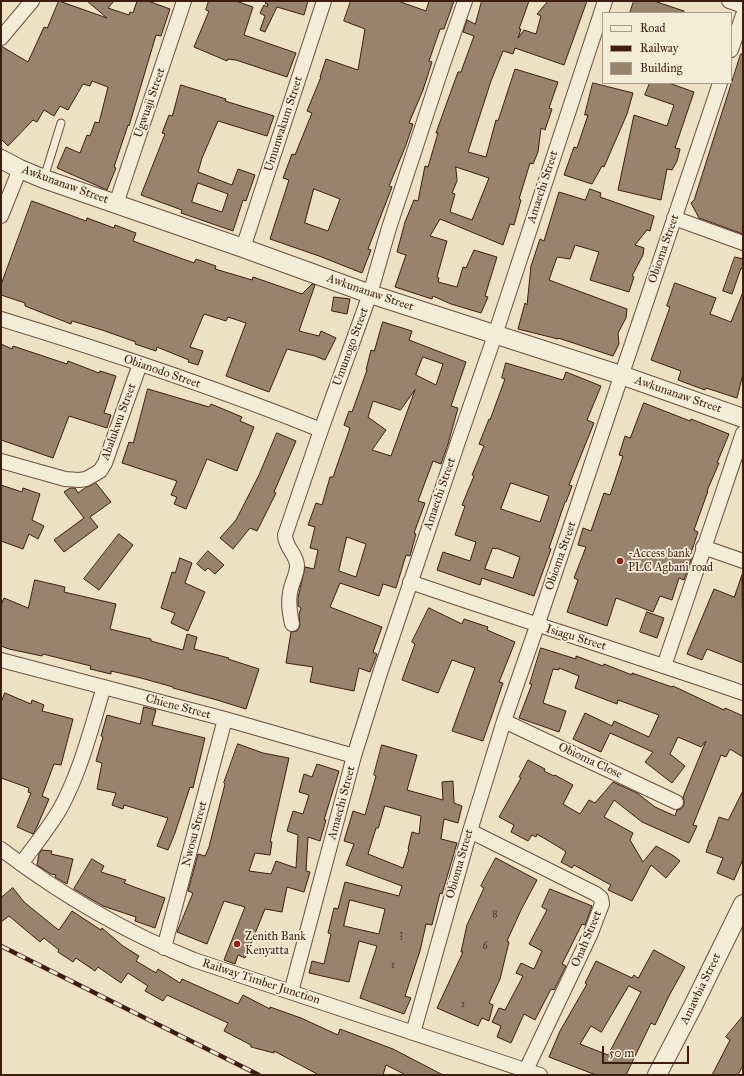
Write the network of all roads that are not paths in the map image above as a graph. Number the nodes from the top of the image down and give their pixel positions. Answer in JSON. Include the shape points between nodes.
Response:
{"nodes":[{"id":1,"x":32,"y":1,"type":"edge"},
{"id":2,"x":184,"y":1,"type":"edge"},
{"id":3,"x":324,"y":1,"type":"edge"},
{"id":4,"x":465,"y":1,"type":"edge"},
{"id":5,"x":605,"y":1,"type":"edge"},
{"id":6,"x":729,"y":1,"type":"edge"},
{"id":7,"x":743,"y":6,"type":"edge"},
{"id":8,"x":743,"y":15,"type":"edge"},
{"id":9,"x":1,"y":38,"type":"edge"},
{"id":10,"x":732,"y":47,"type":"edge"},
{"id":11,"x":720,"y":84,"type":"edge"},
{"id":12,"x":61,"y":123,"type":"dead end"},
{"id":13,"x":1,"y":159,"type":"edge"},
{"id":14,"x":20,"y":170,"type":"junction"},
{"id":15,"x":44,"y":179,"type":"junction"},
{"id":16,"x":116,"y":204,"type":"junction"},
{"id":17,"x":1,"y":216,"type":"edge"},
{"id":18,"x":674,"y":218,"type":"junction"},
{"id":19,"x":743,"y":243,"type":"edge"},
{"id":20,"x":243,"y":248,"type":"junction"},
{"id":21,"x":370,"y":294,"type":"junction"},
{"id":22,"x":1,"y":319,"type":"edge"},
{"id":23,"x":495,"y":335,"type":"junction"},
{"id":24,"x":140,"y":364,"type":"junction"},
{"id":25,"x":621,"y":375,"type":"junction"},
{"id":26,"x":743,"y":418,"type":"edge"},
{"id":27,"x":321,"y":430,"type":"junction"},
{"id":28,"x":743,"y":433,"type":"edge"},
{"id":29,"x":1,"y":461,"type":"edge"},
{"id":30,"x":703,"y":548,"type":"junction"},
{"id":31,"x":743,"y":561,"type":"edge"},
{"id":32,"x":410,"y":582,"type":"junction"},
{"id":33,"x":292,"y":624,"type":"dead end"},
{"id":34,"x":537,"y":626,"type":"junction"},
{"id":35,"x":1,"y":660,"type":"edge"},
{"id":36,"x":664,"y":666,"type":"junction"},
{"id":37,"x":104,"y":687,"type":"junction"},
{"id":38,"x":743,"y":693,"type":"edge"},
{"id":39,"x":225,"y":719,"type":"junction"},
{"id":40,"x":504,"y":721,"type":"junction"},
{"id":41,"x":354,"y":756,"type":"junction"},
{"id":42,"x":676,"y":802,"type":"dead end"},
{"id":43,"x":470,"y":831,"type":"junction"},
{"id":44,"x":1,"y":849,"type":"edge"},
{"id":45,"x":21,"y":864,"type":"junction"},
{"id":46,"x":743,"y":904,"type":"edge"},
{"id":47,"x":164,"y":948,"type":"junction"},
{"id":48,"x":291,"y":992,"type":"junction"},
{"id":49,"x":413,"y":1033,"type":"junction"},
{"id":50,"x":526,"y":1070,"type":"junction"},
{"id":51,"x":540,"y":1075,"type":"edge"},
{"id":52,"x":657,"y":1075,"type":"edge"}],
"edges":[{"from":1,"to":9,"type":"street"},
{"from":2,"to":16,"type":"street","name":"Ugwuaji Street"},
{"from":3,"to":20,"type":"street","name":"Umunwakum Street"},
{"from":4,"to":21,"type":"street","name":"Umunogo Street","via":[[389,228]]},
{"from":5,"to":23,"type":"street","name":"Amaechi Street"},
{"from":6,"to":7,"type":"street"},
{"from":8,"to":10,"type":"street"},
{"from":11,"to":18,"type":"street","name":"Obioma Street"},
{"from":12,"to":15,"type":"lane"},
{"from":13,"to":14,"type":"street","name":"Awkunanaw Street"},
{"from":14,"to":15,"type":"street","name":"Awkunanaw Street"},
{"from":14,"to":17,"type":"street"},
{"from":15,"to":16,"type":"street","name":"Awkunanaw Street"},
{"from":16,"to":20,"type":"street","name":"Awkunanaw Street"},
{"from":18,"to":19,"type":"street"},
{"from":18,"to":25,"type":"street","name":"Obioma Street"},
{"from":20,"to":21,"type":"street","name":"Awkunanaw Street"},
{"from":21,"to":23,"type":"street","name":"Awkunanaw Street"},
{"from":21,"to":27,"type":"street","name":"Umunogo Street"},
{"from":22,"to":24,"type":"street","name":"Obianodo Street"},
{"from":23,"to":25,"type":"street","name":"Awkunanaw Street"},
{"from":23,"to":32,"type":"street","name":"Amaechi Street"},
{"from":24,"to":27,"type":"street","name":"Obianodo Street"},
{"from":24,"to":29,"type":"street","name":"Abalukwu Street","via":[[100,471],[86,479],[65,479]]},
{"from":25,"to":26,"type":"street","name":"Awkunanaw Street"},
{"from":25,"to":34,"type":"street","name":"Obioma Street"},
{"from":27,"to":33,"type":"street","name":"Umunogo Street","via":[[285,535],[285,542],[296,559],[297,567],[290,593],[289,609]]},
{"from":28,"to":30,"type":"street"},
{"from":30,"to":31,"type":"street"},
{"from":30,"to":36,"type":"street"},
{"from":32,"to":34,"type":"street","name":"Isiagu Street"},
{"from":32,"to":41,"type":"street","name":"Amaechi Street"},
{"from":34,"to":36,"type":"street","name":"Isiagu Street"},
{"from":34,"to":40,"type":"street","name":"Obioma Street"},
{"from":35,"to":37,"type":"street","name":"Chiene Street"},
{"from":36,"to":38,"type":"street","name":"Isiagu Street"},
{"from":37,"to":39,"type":"street","name":"Chiene Street"},
{"from":37,"to":45,"type":"street","via":[[81,759],[67,793],[49,825]]},
{"from":39,"to":41,"type":"street","name":"Chiene Street"},
{"from":39,"to":47,"type":"street","name":"Nwosu Street"},
{"from":40,"to":42,"type":"street","name":"Obioma Close"},
{"from":40,"to":43,"type":"street","name":"Obioma Street"},
{"from":41,"to":48,"type":"street","name":"Amaechi Street"},
{"from":43,"to":49,"type":"street","name":"Obioma Street"},
{"from":43,"to":50,"type":"street","name":"Onah Street","via":[[601,898],[602,904],[591,933]]},
{"from":44,"to":45,"type":"street","name":"Railway Timber Junction"},
{"from":45,"to":47,"type":"street","name":"Railway Timber Junction","via":[[88,908]]},
{"from":46,"to":52,"type":"street","name":"Amawbia Street"},
{"from":47,"to":48,"type":"street","name":"Railway Timber Junction"},
{"from":48,"to":49,"type":"street","name":"Railway Timber Junction"},
{"from":49,"to":50,"type":"street","name":"Railway Timber Junction"},
{"from":50,"to":51,"type":"street","name":"Railway Timber Junction"}]}
